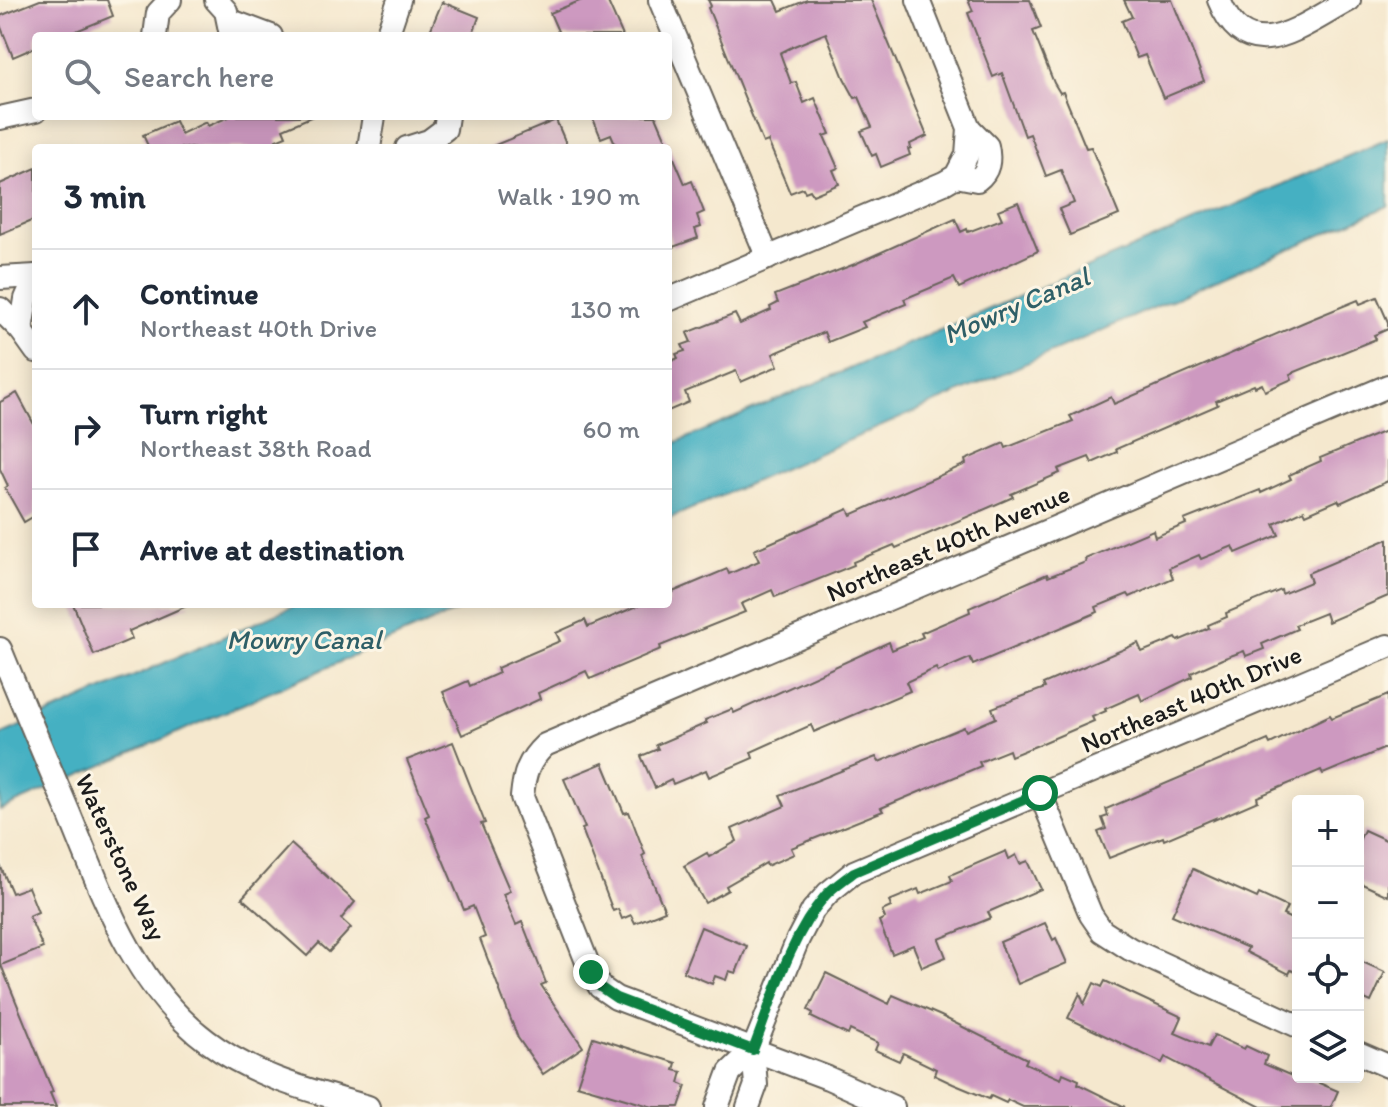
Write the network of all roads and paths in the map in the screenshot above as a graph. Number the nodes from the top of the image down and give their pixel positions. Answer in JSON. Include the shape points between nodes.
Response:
{"nodes":[{"id":1,"x":216,"y":0,"type":"edge"},
{"id":2,"x":399,"y":0,"type":"edge"},
{"id":3,"x":660,"y":0,"type":"edge"},
{"id":4,"x":918,"y":0,"type":"edge"},
{"id":5,"x":1219,"y":0,"type":"edge"},
{"id":6,"x":1349,"y":0,"type":"edge"},
{"id":7,"x":160,"y":4,"type":"edge"},
{"id":8,"x":231,"y":29,"type":"edge"},
{"id":9,"x":156,"y":32,"type":"edge"},
{"id":10,"x":388,"y":32,"type":"edge"},
{"id":11,"x":32,"y":111,"type":"edge"},
{"id":12,"x":0,"y":118,"type":"edge"},
{"id":13,"x":373,"y":120,"type":"edge"},
{"id":14,"x":446,"y":120,"type":"edge"},
{"id":15,"x":969,"y":128,"type":"junction"},
{"id":16,"x":370,"y":144,"type":"edge"},
{"id":17,"x":420,"y":144,"type":"edge"},
{"id":18,"x":956,"y":176,"type":"junction"},
{"id":19,"x":768,"y":258,"type":"junction"},
{"id":20,"x":32,"y":276,"type":"edge"},
{"id":21,"x":0,"y":278,"type":"edge"},
{"id":22,"x":32,"y":285,"type":"edge"},
{"id":23,"x":672,"y":298,"type":"edge"},
{"id":24,"x":0,"y":309,"type":"edge"},
{"id":25,"x":21,"y":330,"type":"junction"},
{"id":26,"x":32,"y":345,"type":"edge"},
{"id":27,"x":1388,"y":386,"type":"edge"},
{"id":28,"x":1388,"y":646,"type":"edge"},
{"id":29,"x":0,"y":649,"type":"edge"},
{"id":30,"x":1040,"y":793,"type":"junction"},
{"id":31,"x":1292,"y":1023,"type":"edge"},
{"id":32,"x":753,"y":1050,"type":"junction"},
{"id":33,"x":1364,"y":1056,"type":"edge"},
{"id":34,"x":1388,"y":1066,"type":"edge"},
{"id":35,"x":368,"y":1107,"type":"edge"},
{"id":36,"x":717,"y":1107,"type":"edge"},
{"id":37,"x":748,"y":1107,"type":"edge"},
{"id":38,"x":893,"y":1107,"type":"edge"}],
"edges":[{"from":1,"to":8,"type":"street"},
{"from":2,"to":10,"type":"street"},
{"from":3,"to":19,"type":"street"},
{"from":4,"to":15,"type":"street"},
{"from":5,"to":6,"type":"street","via":[[1231,24],[1242,35],[1257,39],[1275,37]]},
{"from":7,"to":9,"type":"street"},
{"from":11,"to":12,"type":"street"},
{"from":13,"to":16,"type":"street"},
{"from":14,"to":17,"type":"street","via":[[445,129]]},
{"from":15,"to":18,"type":"street","via":[[967,155]]},
{"from":15,"to":18,"type":"street","via":[[987,146],[988,165],[977,180]]},
{"from":18,"to":19,"type":"street"},
{"from":19,"to":23,"type":"street"},
{"from":20,"to":21,"type":"street"},
{"from":22,"to":25,"type":"street"},
{"from":24,"to":25,"type":"street"},
{"from":25,"to":26,"type":"street"},
{"from":27,"to":32,"type":"street","name":"Northeast 40th Avenue","via":[[545,745],[532,757],[522,797],[600,987],[616,998]]},
{"from":28,"to":30,"type":"street","name":"Northeast 40th Drive"},
{"from":29,"to":35,"type":"street","name":"Waterstone Way","via":[[109,911],[167,1007],[207,1042],[252,1069]]},
{"from":30,"to":31,"type":"street","via":[[1102,931]]},
{"from":30,"to":32,"type":"street","name":"Northeast 40th Drive","via":[[854,872],[828,893],[798,939]]},
{"from":32,"to":36,"type":"street","via":[[730,1072]]},
{"from":32,"to":37,"type":"street","via":[[756,1085]]},
{"from":32,"to":38,"type":"street"},
{"from":33,"to":34,"type":"street"}]}
